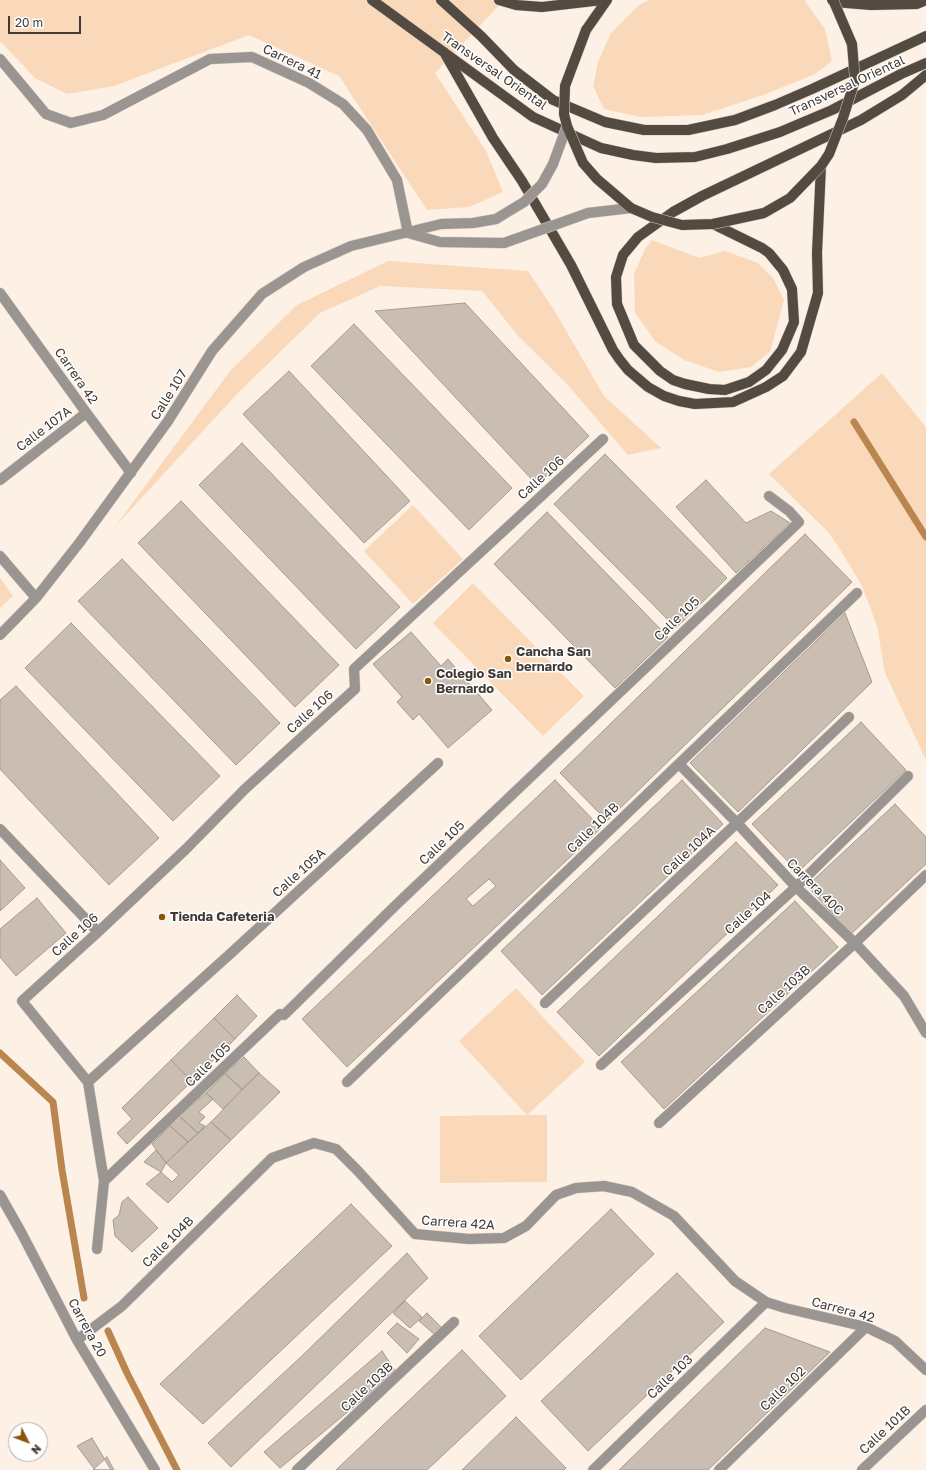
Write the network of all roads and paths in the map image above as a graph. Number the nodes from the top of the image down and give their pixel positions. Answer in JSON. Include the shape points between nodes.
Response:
{"nodes":[{"id":1,"x":372,"y":0,"type":"edge"},
{"id":2,"x":441,"y":0,"type":"edge"},
{"id":3,"x":499,"y":0,"type":"edge"},
{"id":4,"x":602,"y":0,"type":"edge"},
{"id":5,"x":607,"y":0,"type":"edge"},
{"id":6,"x":833,"y":1,"type":"edge"},
{"id":7,"x":921,"y":2,"type":"edge"},
{"id":8,"x":926,"y":36,"type":"edge"},
{"id":9,"x":444,"y":52,"type":"junction"},
{"id":10,"x":0,"y":59,"type":"edge"},
{"id":11,"x":926,"y":63,"type":"edge"},
{"id":12,"x":926,"y":75,"type":"edge"},
{"id":13,"x":567,"y":126,"type":"junction"},
{"id":14,"x":821,"y":166,"type":"junction"},
{"id":15,"x":631,"y":208,"type":"junction"},
{"id":16,"x":713,"y":224,"type":"junction"},
{"id":17,"x":408,"y":233,"type":"junction"},
{"id":18,"x":0,"y":293,"type":"edge"},
{"id":19,"x":86,"y":413,"type":"junction"},
{"id":20,"x":603,"y":439,"type":"dead end"},
{"id":21,"x":132,"y":473,"type":"junction"},
{"id":22,"x":0,"y":480,"type":"edge"},
{"id":23,"x":769,"y":496,"type":"dead end"},
{"id":24,"x":0,"y":556,"type":"edge"},
{"id":25,"x":857,"y":593,"type":"dead end"},
{"id":26,"x":36,"y":598,"type":"junction"},
{"id":27,"x":0,"y":636,"type":"edge"},
{"id":28,"x":849,"y":716,"type":"dead end"},
{"id":29,"x":438,"y":763,"type":"dead end"},
{"id":30,"x":679,"y":764,"type":"junction"},
{"id":31,"x":908,"y":776,"type":"dead end"},
{"id":32,"x":737,"y":824,"type":"junction"},
{"id":33,"x":0,"y":829,"type":"edge"},
{"id":34,"x":926,"y":875,"type":"edge"},
{"id":35,"x":796,"y":887,"type":"junction"},
{"id":36,"x":98,"y":932,"type":"junction"},
{"id":37,"x":855,"y":943,"type":"junction"},
{"id":38,"x":545,"y":1003,"type":"dead end"},
{"id":39,"x":926,"y":1033,"type":"edge"},
{"id":40,"x":601,"y":1065,"type":"dead end"},
{"id":41,"x":88,"y":1082,"type":"junction"},
{"id":42,"x":347,"y":1082,"type":"dead end"},
{"id":43,"x":659,"y":1123,"type":"dead end"},
{"id":44,"x":272,"y":1158,"type":"joint"},
{"id":45,"x":104,"y":1181,"type":"junction"},
{"id":46,"x":0,"y":1195,"type":"edge"},
{"id":47,"x":97,"y":1249,"type":"dead end"},
{"id":48,"x":766,"y":1302,"type":"junction"},
{"id":49,"x":454,"y":1322,"type":"dead end"},
{"id":50,"x":866,"y":1327,"type":"junction"},
{"id":51,"x":77,"y":1340,"type":"junction"},
{"id":52,"x":926,"y":1370,"type":"edge"},
{"id":53,"x":926,"y":1410,"type":"edge"},
{"id":54,"x":155,"y":1470,"type":"edge"},
{"id":55,"x":297,"y":1470,"type":"edge"},
{"id":56,"x":593,"y":1470,"type":"edge"},
{"id":57,"x":719,"y":1470,"type":"edge"},
{"id":58,"x":862,"y":1470,"type":"edge"}],
"edges":[{"from":1,"to":9,"type":"main road","name":"Transversal Oriental"},
{"from":2,"to":8,"type":"main road","name":"Transversal Oriental","via":[[514,70],[553,100],[605,122],[644,130],[688,130],[734,120],[812,89]]},
{"from":3,"to":4,"type":"main road","via":[[516,5],[542,6]]},
{"from":5,"to":13,"type":"main road","bridge":true,"via":[[586,30],[564,86],[564,114]]},
{"from":6,"to":7,"type":"main road","via":[[871,5]]},
{"from":6,"to":14,"type":"main road","bridge":true,"via":[[852,44],[855,80],[829,154]]},
{"from":9,"to":11,"type":"main road","name":"Transversal Oriental","via":[[533,117],[601,148],[656,158],[696,157],[780,132],[832,110]]},
{"from":9,"to":14,"type":"main road","via":[[571,265],[613,350],[628,370],[648,387],[664,396],[695,404],[733,402],[783,376],[801,352],[818,293]]},
{"from":10,"to":17,"type":"street","name":"Carrera 41","via":[[46,114],[71,124],[103,115],[210,59],[252,57],[309,83],[343,104],[367,130],[397,180]]},
{"from":12,"to":16,"type":"main road","via":[[902,95],[861,120],[674,212],[638,237],[623,255],[616,276],[617,304],[634,345],[660,371],[674,380],[725,390],[749,382],[766,370],[782,350],[794,322],[792,289],[769,253]]},
{"from":13,"to":15,"type":"main road","bridge":true,"via":[[583,162],[597,179]]},
{"from":13,"to":17,"type":"street","name":"Calle 107","bridge":true,"via":[[553,164],[542,184],[524,202],[496,220],[441,224]]},
{"from":14,"to":16,"type":"main road","bridge":true,"via":[[790,198],[764,213]]},
{"from":15,"to":16,"type":"main road","bridge":true,"via":[[682,225]]},
{"from":15,"to":17,"type":"street","bridge":true,"via":[[588,213],[504,243],[440,242]]},
{"from":17,"to":21,"type":"street","name":"Calle 107","via":[[351,246],[304,267],[262,294],[212,351]]},
{"from":18,"to":19,"type":"street","name":"Carrera 42"},
{"from":19,"to":21,"type":"street","name":"Carrera 42"},
{"from":19,"to":22,"type":"street","name":"Calle 107A"},
{"from":20,"to":36,"type":"street","name":"Calle 106","via":[[354,669],[355,689],[245,789]]},
{"from":21,"to":26,"type":"street","name":"Calle 107"},
{"from":23,"to":45,"type":"street","name":"Calle 105","via":[[799,522],[397,904],[284,1015],[280,1014]]},
{"from":24,"to":26,"type":"street"},
{"from":25,"to":30,"type":"street","name":"Calle 104B"},
{"from":26,"to":27,"type":"street","name":"Calle 107"},
{"from":28,"to":32,"type":"street","name":"Calle 104A"},
{"from":29,"to":41,"type":"street","name":"Calle 105A"},
{"from":30,"to":32,"type":"street","name":"Carrera 40C"},
{"from":30,"to":42,"type":"street","name":"Calle 104B"},
{"from":31,"to":35,"type":"street","name":"Calle 104"},
{"from":32,"to":35,"type":"street","name":"Carrera 40C"},
{"from":32,"to":38,"type":"street","name":"Calle 104A"},
{"from":33,"to":36,"type":"street"},
{"from":34,"to":37,"type":"street","name":"Calle 103B"},
{"from":35,"to":37,"type":"street","name":"Carrera 40C"},
{"from":35,"to":40,"type":"street","name":"Calle 104"},
{"from":36,"to":41,"type":"street","name":"Calle 106","via":[[22,1001]]},
{"from":37,"to":39,"type":"street","name":"Carrera 40C","via":[[904,996]]},
{"from":37,"to":43,"type":"street","name":"Calle 103B"},
{"from":41,"to":45,"type":"street"},
{"from":44,"to":48,"type":"street","name":"Carrera 42A","via":[[314,1143],[336,1149],[415,1234],[504,1238],[526,1226],[556,1195],[576,1188],[604,1186],[632,1192],[674,1216],[735,1280]]},
{"from":44,"to":51,"type":"street","name":"Calle 104B","via":[[122,1306]]},
{"from":45,"to":47,"type":"street"},
{"from":46,"to":51,"type":"street","name":"Carrera 20"},
{"from":48,"to":50,"type":"street","name":"Carrera 42"},
{"from":48,"to":56,"type":"street","name":"Calle 103"},
{"from":49,"to":55,"type":"street","name":"Calle 103B"},
{"from":50,"to":52,"type":"street","name":"Carrera 42","via":[[895,1341]]},
{"from":50,"to":57,"type":"street","name":"Calle 102"},
{"from":51,"to":54,"type":"street","name":"Carrera 20"},
{"from":53,"to":58,"type":"street","name":"Calle 101B"}]}
